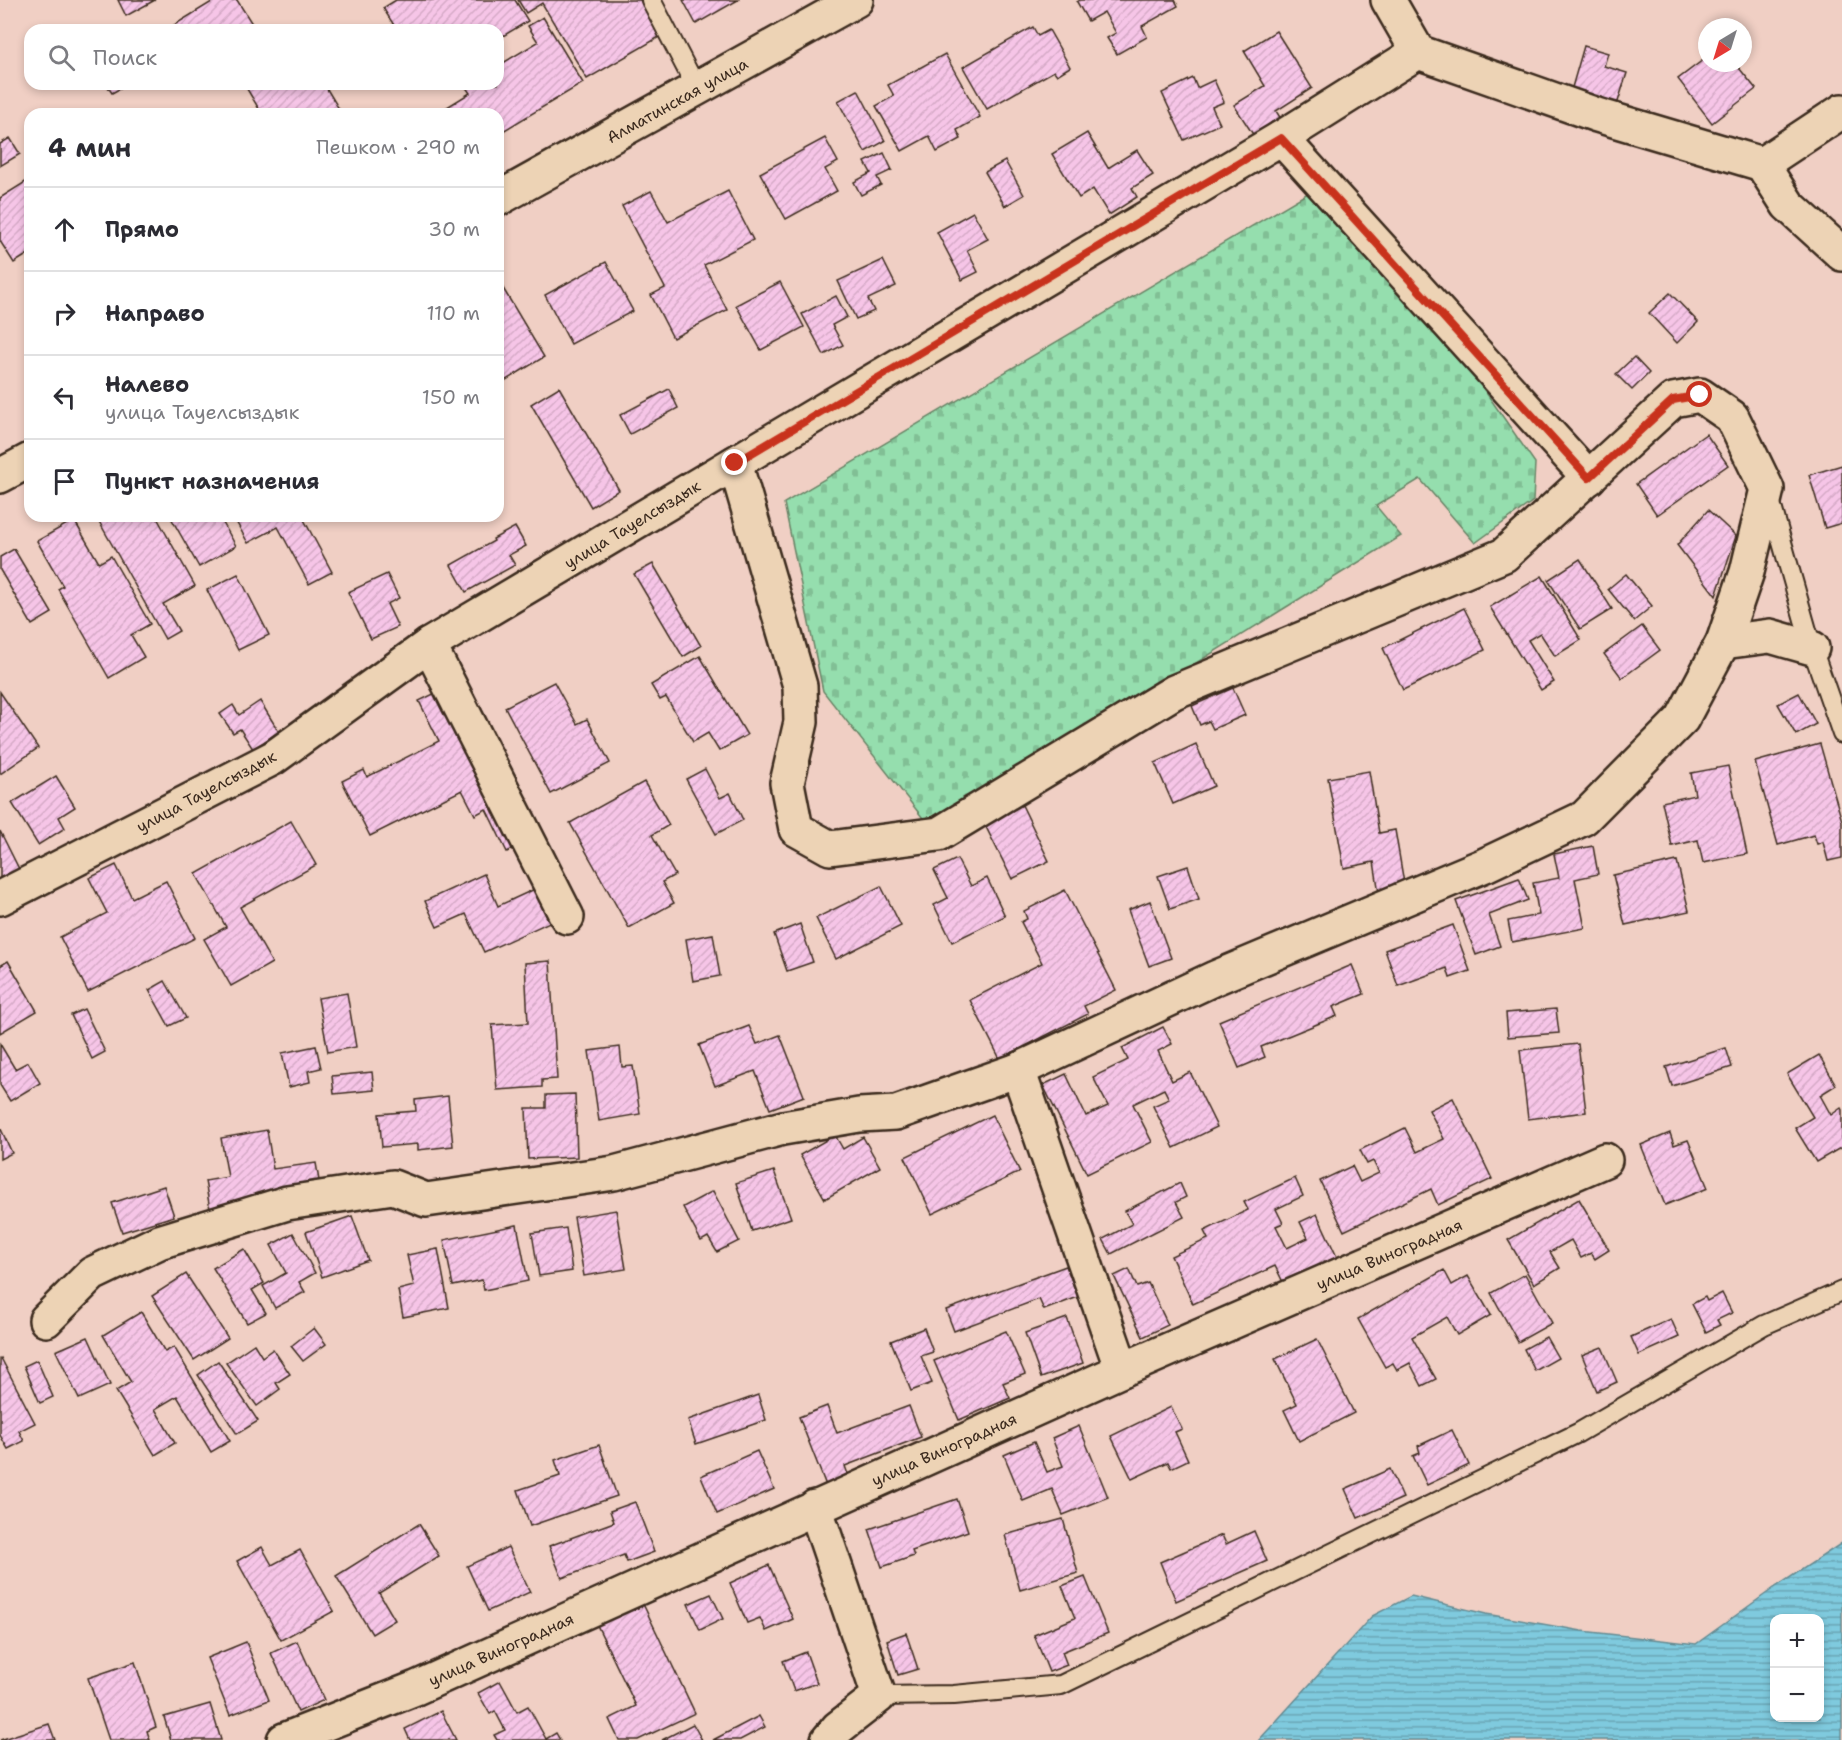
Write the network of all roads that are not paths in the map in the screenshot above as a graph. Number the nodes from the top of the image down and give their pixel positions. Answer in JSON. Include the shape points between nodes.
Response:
{"nodes":[{"id":1,"x":651,"y":0,"type":"edge"},
{"id":2,"x":856,"y":0,"type":"edge"},
{"id":3,"x":1388,"y":0,"type":"edge"},
{"id":4,"x":1418,"y":52,"type":"junction"},
{"id":5,"x":697,"y":89,"type":"junction"},
{"id":6,"x":1842,"y":111,"type":"edge"},
{"id":7,"x":1281,"y":138,"type":"junction"},
{"id":8,"x":1762,"y":164,"type":"junction"},
{"id":9,"x":504,"y":196,"type":"edge"},
{"id":10,"x":1842,"y":255,"type":"edge"},
{"id":11,"x":24,"y":463,"type":"edge"},
{"id":12,"x":735,"y":463,"type":"junction"},
{"id":13,"x":0,"y":476,"type":"edge"},
{"id":14,"x":1589,"y":478,"type":"junction"},
{"id":15,"x":1767,"y":489,"type":"junction"},
{"id":16,"x":1723,"y":642,"type":"junction"},
{"id":17,"x":429,"y":645,"type":"junction"},
{"id":18,"x":1812,"y":648,"type":"junction"},
{"id":19,"x":1842,"y":734,"type":"edge"},
{"id":20,"x":0,"y":898,"type":"edge"},
{"id":21,"x":567,"y":917,"type":"dead end"},
{"id":22,"x":1018,"y":1070,"type":"junction"},
{"id":23,"x":1605,"y":1160,"type":"dead end"},
{"id":24,"x":1842,"y":1291,"type":"edge"},
{"id":25,"x":46,"y":1320,"type":"dead end"},
{"id":26,"x":1122,"y":1370,"type":"junction"},
{"id":27,"x":815,"y":1507,"type":"junction"},
{"id":28,"x":879,"y":1696,"type":"junction"},
{"id":29,"x":284,"y":1740,"type":"edge"},
{"id":30,"x":828,"y":1740,"type":"edge"}],
"edges":[{"from":1,"to":5,"type":"lane"},
{"from":2,"to":5,"type":"street","name":"Алматинская улица"},
{"from":3,"to":4,"type":"street"},
{"from":4,"to":7,"type":"street","name":"улица Тауелсыздык"},
{"from":4,"to":8,"type":"street","via":[[1597,115]]},
{"from":5,"to":9,"type":"street","name":"Алматинская улица"},
{"from":6,"to":8,"type":"street"},
{"from":7,"to":12,"type":"street","name":"улица Тауелсыздык"},
{"from":7,"to":14,"type":"street"},
{"from":8,"to":10,"type":"street","via":[[1788,205]]},
{"from":11,"to":13,"type":"street"},
{"from":12,"to":14,"type":"street","via":[[800,686],[801,722],[787,783],[796,829],[830,848],[939,834],[1174,692],[1504,555]]},
{"from":12,"to":17,"type":"street","name":"улица Тауелсыздык"},
{"from":14,"to":15,"type":"street","via":[[1673,400],[1700,395],[1732,417]]},
{"from":15,"to":16,"type":"street","via":[[1747,572]]},
{"from":15,"to":18,"type":"lane"},
{"from":16,"to":18,"type":"street","via":[[1770,636]]},
{"from":16,"to":22,"type":"street","via":[[1682,719],[1584,818],[1485,865],[1215,978]]},
{"from":17,"to":20,"type":"street","name":"улица Тауелсыздык","via":[[273,758]]},
{"from":17,"to":21,"type":"street"},
{"from":18,"to":19,"type":"lane"},
{"from":22,"to":25,"type":"street","via":[[896,1113],[783,1128],[614,1173],[426,1200],[393,1187],[288,1203],[159,1242],[92,1274]]},
{"from":22,"to":26,"type":"street"},
{"from":23,"to":26,"type":"street","name":"улица Виноградная"},
{"from":24,"to":28,"type":"lane","via":[[1764,1325],[1578,1433],[1061,1685],[954,1695]]},
{"from":26,"to":27,"type":"street","name":"улица Виноградная"},
{"from":27,"to":28,"type":"street"},
{"from":27,"to":29,"type":"street","name":"улица Виноградная","via":[[416,1688]]},
{"from":28,"to":30,"type":"street"}]}
